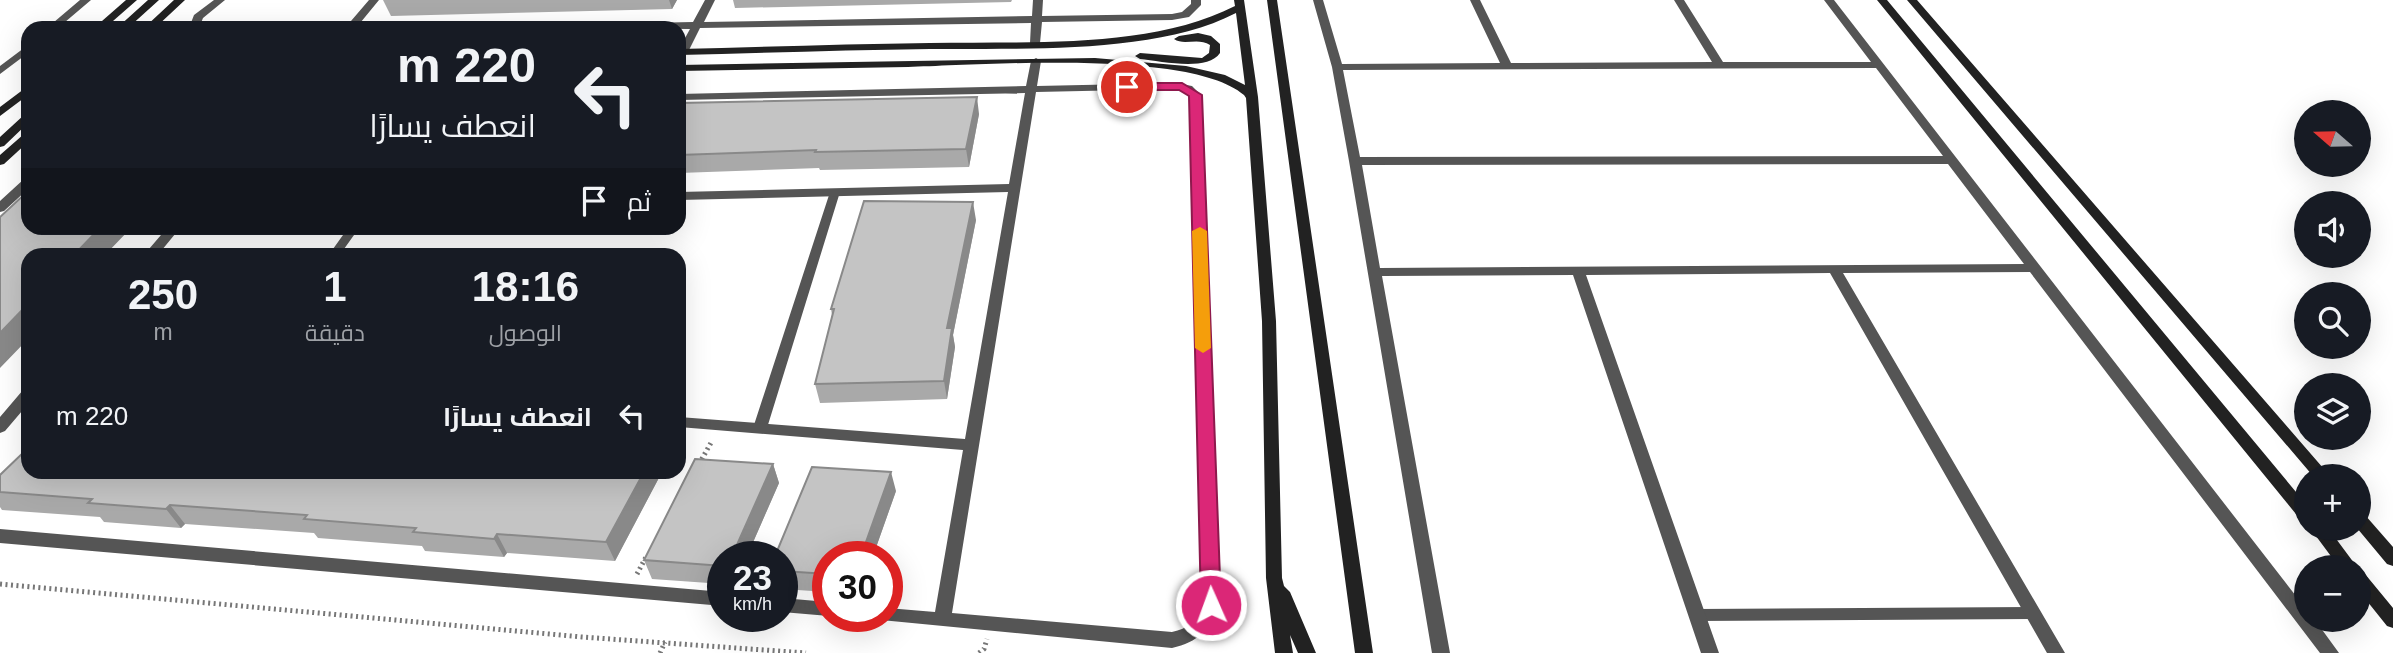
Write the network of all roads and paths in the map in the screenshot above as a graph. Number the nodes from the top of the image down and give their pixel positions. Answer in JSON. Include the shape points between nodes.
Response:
{"nodes":[{"id":1,"x":86,"y":0,"type":"edge"},
{"id":2,"x":132,"y":0,"type":"edge"},
{"id":3,"x":154,"y":0,"type":"edge"},
{"id":4,"x":180,"y":0,"type":"edge"},
{"id":5,"x":374,"y":0,"type":"edge"},
{"id":6,"x":710,"y":0,"type":"edge"},
{"id":7,"x":1038,"y":0,"type":"edge"},
{"id":8,"x":1188,"y":0,"type":"edge"},
{"id":9,"x":1196,"y":0,"type":"edge"},
{"id":10,"x":1272,"y":0,"type":"edge"},
{"id":11,"x":1318,"y":0,"type":"edge"},
{"id":12,"x":1475,"y":0,"type":"edge"},
{"id":13,"x":1679,"y":0,"type":"edge"},
{"id":14,"x":1829,"y":0,"type":"edge"},
{"id":15,"x":1882,"y":0,"type":"edge"},
{"id":16,"x":1912,"y":0,"type":"edge"},
{"id":17,"x":218,"y":2,"type":"edge"},
{"id":18,"x":1240,"y":4,"type":"edge"},
{"id":19,"x":1143,"y":17,"type":"junction"},
{"id":20,"x":1037,"y":19,"type":"junction"},
{"id":21,"x":60,"y":21,"type":"edge"},
{"id":22,"x":107,"y":21,"type":"edge"},
{"id":23,"x":130,"y":21,"type":"edge"},
{"id":24,"x":157,"y":21,"type":"edge"},
{"id":25,"x":170,"y":21,"type":"edge"},
{"id":26,"x":197,"y":21,"type":"edge"},
{"id":27,"x":208,"y":21,"type":"edge"},
{"id":28,"x":356,"y":21,"type":"edge"},
{"id":29,"x":686,"y":25,"type":"edge"},
{"id":30,"x":698,"y":25,"type":"junction"},
{"id":31,"x":1035,"y":43,"type":"junction"},
{"id":32,"x":686,"y":44,"type":"edge"},
{"id":33,"x":686,"y":52,"type":"edge"},
{"id":34,"x":21,"y":54,"type":"edge"},
{"id":35,"x":1036,"y":61,"type":"junction"},
{"id":36,"x":1055,"y":61,"type":"junction"},
{"id":37,"x":1719,"y":65,"type":"junction"},
{"id":38,"x":1879,"y":65,"type":"junction"},
{"id":39,"x":1507,"y":66,"type":"junction"},
{"id":40,"x":1337,"y":67,"type":"junction"},
{"id":41,"x":686,"y":68,"type":"edge"},
{"id":42,"x":0,"y":71,"type":"edge"},
{"id":43,"x":1031,"y":89,"type":"junction"},
{"id":44,"x":21,"y":95,"type":"edge"},
{"id":45,"x":686,"y":97,"type":"edge"},
{"id":46,"x":1252,"y":97,"type":"junction"},
{"id":47,"x":21,"y":111,"type":"edge"},
{"id":48,"x":1,"y":112,"type":"edge"},
{"id":49,"x":21,"y":123,"type":"edge"},
{"id":50,"x":21,"y":142,"type":"edge"},
{"id":51,"x":0,"y":144,"type":"edge"},
{"id":52,"x":21,"y":149,"type":"edge"},
{"id":53,"x":3,"y":159,"type":"edge"},
{"id":54,"x":1952,"y":160,"type":"junction"},
{"id":55,"x":1355,"y":161,"type":"junction"},
{"id":56,"x":21,"y":188,"type":"edge"},
{"id":57,"x":1014,"y":188,"type":"junction"},
{"id":58,"x":835,"y":192,"type":"junction"},
{"id":59,"x":686,"y":196,"type":"edge"},
{"id":60,"x":0,"y":208,"type":"edge"},
{"id":61,"x":2034,"y":268,"type":"junction"},
{"id":62,"x":1834,"y":269,"type":"junction"},
{"id":63,"x":1578,"y":271,"type":"junction"},
{"id":64,"x":1374,"y":272,"type":"junction"},
{"id":65,"x":21,"y":402,"type":"edge"},
{"id":66,"x":686,"y":422,"type":"edge"},
{"id":67,"x":721,"y":425,"type":"junction"},
{"id":68,"x":0,"y":427,"type":"edge"},
{"id":69,"x":760,"y":428,"type":"junction"},
{"id":70,"x":972,"y":445,"type":"junction"},
{"id":71,"x":2312,"y":464,"type":"edge"},
{"id":72,"x":694,"y":472,"type":"edge"},
{"id":73,"x":2294,"y":500,"type":"edge"},
{"id":74,"x":2371,"y":533,"type":"edge"},
{"id":75,"x":0,"y":536,"type":"edge"},
{"id":76,"x":2328,"y":541,"type":"edge"},
{"id":77,"x":648,"y":554,"type":"edge"},
{"id":78,"x":2339,"y":555,"type":"edge"},
{"id":79,"x":2393,"y":559,"type":"edge"},
{"id":80,"x":1274,"y":578,"type":"junction"},
{"id":81,"x":0,"y":584,"type":"edge"},
{"id":82,"x":628,"y":590,"type":"junction"},
{"id":83,"x":2371,"y":594,"type":"edge"},
{"id":84,"x":707,"y":597,"type":"edge"},
{"id":85,"x":2032,"y":613,"type":"junction"},
{"id":86,"x":1697,"y":615,"type":"junction"},
{"id":87,"x":903,"y":616,"type":"edge"},
{"id":88,"x":942,"y":620,"type":"junction"},
{"id":89,"x":2393,"y":621,"type":"edge"},
{"id":90,"x":665,"y":642,"type":"junction"},
{"id":91,"x":1282,"y":650,"type":"edge"},
{"id":92,"x":660,"y":653,"type":"edge"},
{"id":93,"x":806,"y":653,"type":"edge"},
{"id":94,"x":1307,"y":653,"type":"edge"},
{"id":95,"x":1364,"y":653,"type":"edge"},
{"id":96,"x":1441,"y":653,"type":"edge"},
{"id":97,"x":1710,"y":653,"type":"edge"},
{"id":98,"x":2056,"y":653,"type":"edge"},
{"id":99,"x":2330,"y":653,"type":"edge"}],
"edges":[{"from":1,"to":21,"type":"street"},
{"from":2,"to":22,"type":"street"},
{"from":3,"to":23,"type":"street"},
{"from":4,"to":24,"type":"street"},
{"from":4,"to":25,"type":"street"},
{"from":5,"to":28,"type":"street"},
{"from":6,"to":30,"type":"street"},
{"from":7,"to":20,"type":"street"},
{"from":8,"to":19,"type":"street","via":[[1174,12]]},
{"from":9,"to":19,"type":"street","via":[[1194,9],[1185,15]]},
{"from":10,"to":95,"type":"street"},
{"from":11,"to":40,"type":"street"},
{"from":12,"to":39,"type":"street"},
{"from":13,"to":37,"type":"street"},
{"from":14,"to":38,"type":"street"},
{"from":15,"to":73,"type":"street"},
{"from":16,"to":71,"type":"street"},
{"from":17,"to":26,"type":"street"},
{"from":17,"to":27,"type":"street"},
{"from":18,"to":31,"type":"street","via":[[1220,20],[1186,29]]},
{"from":18,"to":46,"type":"street"},
{"from":19,"to":20,"type":"street"},
{"from":20,"to":30,"type":"street"},
{"from":20,"to":31,"type":"street"},
{"from":29,"to":30,"type":"street"},
{"from":30,"to":32,"type":"street"},
{"from":31,"to":33,"type":"street"},
{"from":31,"to":36,"type":"street","via":[[1155,43],[1194,37],[1209,39],[1216,48],[1212,58],[1202,61],[1148,56]]},
{"from":34,"to":42,"type":"street"},
{"from":35,"to":36,"type":"street"},
{"from":35,"to":41,"type":"street"},
{"from":35,"to":43,"type":"street"},
{"from":36,"to":46,"type":"street","via":[[1186,70],[1225,79]]},
{"from":37,"to":38,"type":"street"},
{"from":37,"to":39,"type":"street"},
{"from":38,"to":54,"type":"street"},
{"from":39,"to":40,"type":"street"},
{"from":40,"to":55,"type":"street"},
{"from":43,"to":45,"type":"street"},
{"from":43,"to":57,"type":"street"},
{"from":43,"to":88,"type":"street","via":[[1175,86],[1195,95],[1211,605],[1203,625],[1172,640]]},
{"from":44,"to":48,"type":"street"},
{"from":46,"to":80,"type":"street","via":[[1269,321]]},
{"from":47,"to":48,"type":"street"},
{"from":49,"to":51,"type":"street"},
{"from":50,"to":53,"type":"street"},
{"from":52,"to":53,"type":"street"},
{"from":54,"to":55,"type":"street"},
{"from":54,"to":61,"type":"street"},
{"from":55,"to":64,"type":"street"},
{"from":56,"to":60,"type":"street"},
{"from":57,"to":58,"type":"street"},
{"from":57,"to":70,"type":"street"},
{"from":58,"to":59,"type":"street"},
{"from":58,"to":69,"type":"lane"},
{"from":61,"to":62,"type":"street"},
{"from":61,"to":99,"type":"street"},
{"from":62,"to":63,"type":"street"},
{"from":62,"to":85,"type":"street"},
{"from":63,"to":64,"type":"street"},
{"from":63,"to":86,"type":"street"},
{"from":64,"to":96,"type":"street"},
{"from":65,"to":68,"type":"street"},
{"from":66,"to":67,"type":"street"},
{"from":67,"to":69,"type":"street"},
{"from":67,"to":72,"type":"path"},
{"from":69,"to":70,"type":"street"},
{"from":70,"to":88,"type":"street"},
{"from":74,"to":79,"type":"street"},
{"from":75,"to":82,"type":"street"},
{"from":76,"to":78,"type":"street"},
{"from":77,"to":82,"type":"path"},
{"from":80,"to":91,"type":"street"},
{"from":80,"to":94,"type":"street"},
{"from":81,"to":90,"type":"path"},
{"from":82,"to":84,"type":"street"},
{"from":83,"to":89,"type":"street"},
{"from":85,"to":86,"type":"lane"},
{"from":85,"to":98,"type":"street"},
{"from":86,"to":97,"type":"street"},
{"from":87,"to":88,"type":"street"},
{"from":90,"to":92,"type":"path"},
{"from":90,"to":93,"type":"path"}]}
